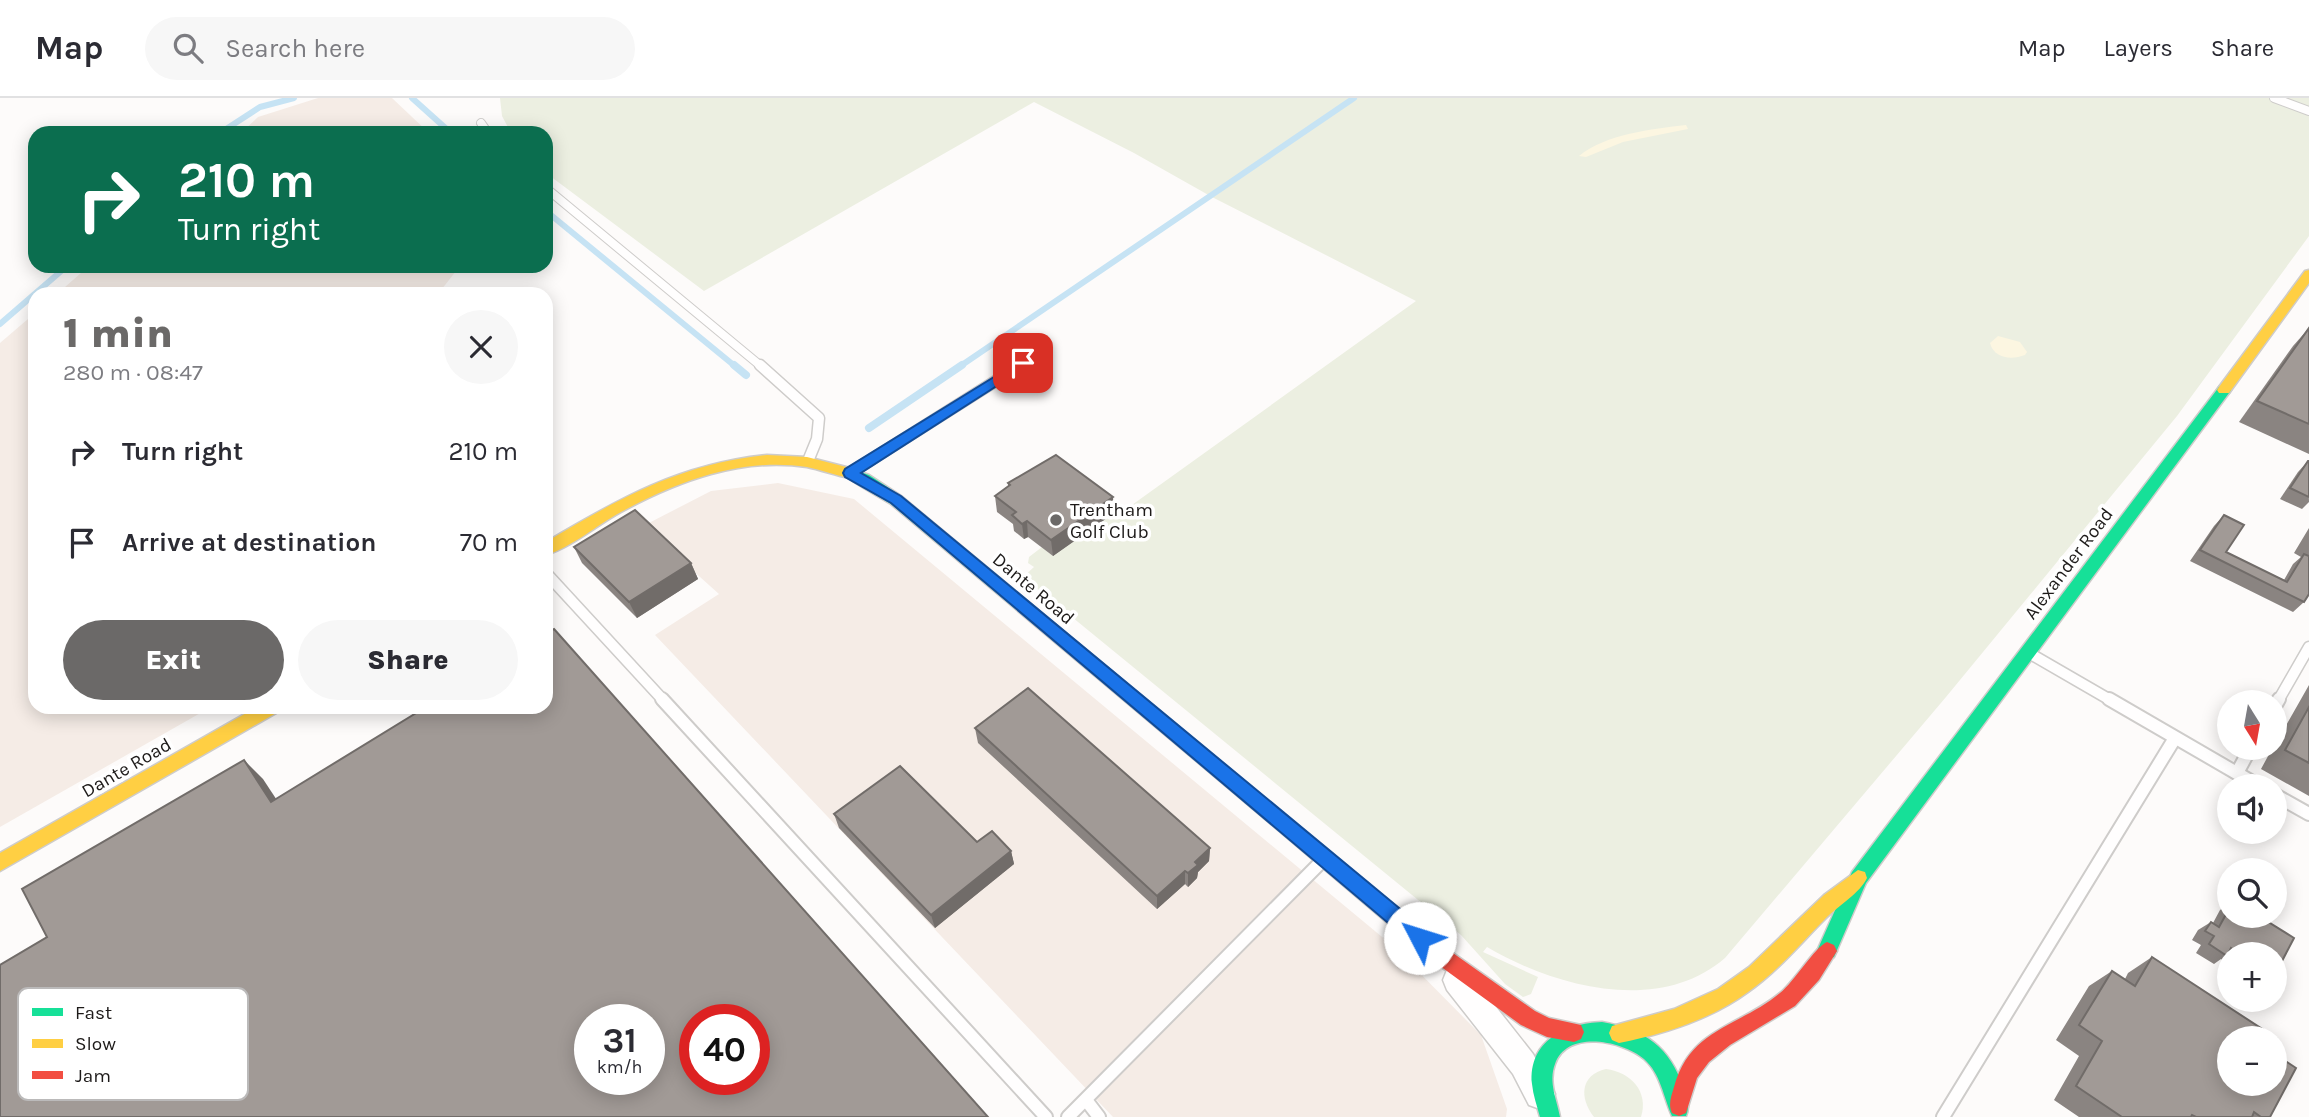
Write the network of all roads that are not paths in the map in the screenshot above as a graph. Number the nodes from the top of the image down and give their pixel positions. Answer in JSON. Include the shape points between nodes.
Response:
{"nodes":[{"id":1,"x":2274,"y":98,"type":"edge"},
{"id":2,"x":2309,"y":111,"type":"edge"},
{"id":3,"x":481,"y":123,"type":"dead end"},
{"id":4,"x":483,"y":126,"type":"edge"},
{"id":5,"x":553,"y":194,"type":"edge"},
{"id":6,"x":2309,"y":274,"type":"edge"},
{"id":7,"x":1045,"y":350,"type":"dead end"},
{"id":8,"x":808,"y":461,"type":"junction"},
{"id":9,"x":850,"y":473,"type":"junction"},
{"id":10,"x":553,"y":545,"type":"edge"},
{"id":11,"x":553,"y":581,"type":"edge"},
{"id":12,"x":2309,"y":646,"type":"edge"},
{"id":13,"x":2027,"y":652,"type":"junction"},
{"id":14,"x":2284,"y":690,"type":"edge"},
{"id":15,"x":260,"y":714,"type":"edge"},
{"id":16,"x":2175,"y":737,"type":"junction"},
{"id":17,"x":2244,"y":760,"type":"edge"},
{"id":18,"x":2237,"y":773,"type":"joint"},
{"id":19,"x":2287,"y":802,"type":"edge"},
{"id":20,"x":2309,"y":814,"type":"edge"},
{"id":21,"x":1325,"y":859,"type":"junction"},
{"id":22,"x":0,"y":863,"type":"edge"},
{"id":23,"x":1859,"y":878,"type":"junction"},
{"id":24,"x":1436,"y":952,"type":"junction"},
{"id":25,"x":1574,"y":1032,"type":"junction"},
{"id":26,"x":1619,"y":1033,"type":"junction"},
{"id":27,"x":1086,"y":1100,"type":"junction"},
{"id":28,"x":1546,"y":1107,"type":"edge"},
{"id":29,"x":1679,"y":1111,"type":"edge"},
{"id":30,"x":1046,"y":1117,"type":"edge"},
{"id":31,"x":1068,"y":1117,"type":"edge"},
{"id":32,"x":1098,"y":1117,"type":"edge"},
{"id":33,"x":1943,"y":1117,"type":"edge"}],
"edges":[{"from":1,"to":2,"type":"lane"},
{"from":3,"to":4,"type":"lane"},
{"from":5,"to":8,"type":"lane","via":[[819,418]]},
{"from":6,"to":13,"type":"street","name":"Alexander Road"},
{"from":7,"to":9,"type":"lane"},
{"from":8,"to":9,"type":"street","name":"Dante Road"},
{"from":8,"to":10,"type":"street","name":"Dante Road","via":[[760,459],[693,471]]},
{"from":9,"to":21,"type":"street","name":"Dante Road","via":[[896,500]]},
{"from":11,"to":30,"type":"lane"},
{"from":12,"to":14,"type":"lane"},
{"from":13,"to":16,"type":"lane"},
{"from":13,"to":23,"type":"street","name":"Alexander Road"},
{"from":15,"to":22,"type":"street","name":"Dante Road"},
{"from":16,"to":18,"type":"lane"},
{"from":16,"to":33,"type":"lane"},
{"from":17,"to":18,"type":"lane"},
{"from":19,"to":20,"type":"lane"},
{"from":21,"to":24,"type":"street","name":"Dante Road"},
{"from":21,"to":27,"type":"lane"},
{"from":23,"to":26,"type":"street","name":"Alexander Road","via":[[1835,894],[1741,986],[1682,1018]]},
{"from":23,"to":29,"type":"street","name":"Alexander Road","via":[[1832,945],[1814,972],[1767,1016],[1704,1052],[1692,1066]]},
{"from":24,"to":25,"type":"street","name":"Alexander Road","via":[[1528,1018]]},
{"from":24,"to":28,"type":"street","via":[[1523,1064]]},
{"from":25,"to":26,"type":"street","name":"Alexander Road","via":[[1596,1028]]},
{"from":25,"to":28,"type":"street","via":[[1560,1038],[1546,1058],[1541,1080]]},
{"from":26,"to":29,"type":"street","name":"Alexander Road","via":[[1642,1044],[1660,1061],[1673,1082]]},
{"from":27,"to":31,"type":"lane"},
{"from":27,"to":32,"type":"lane"}]}
